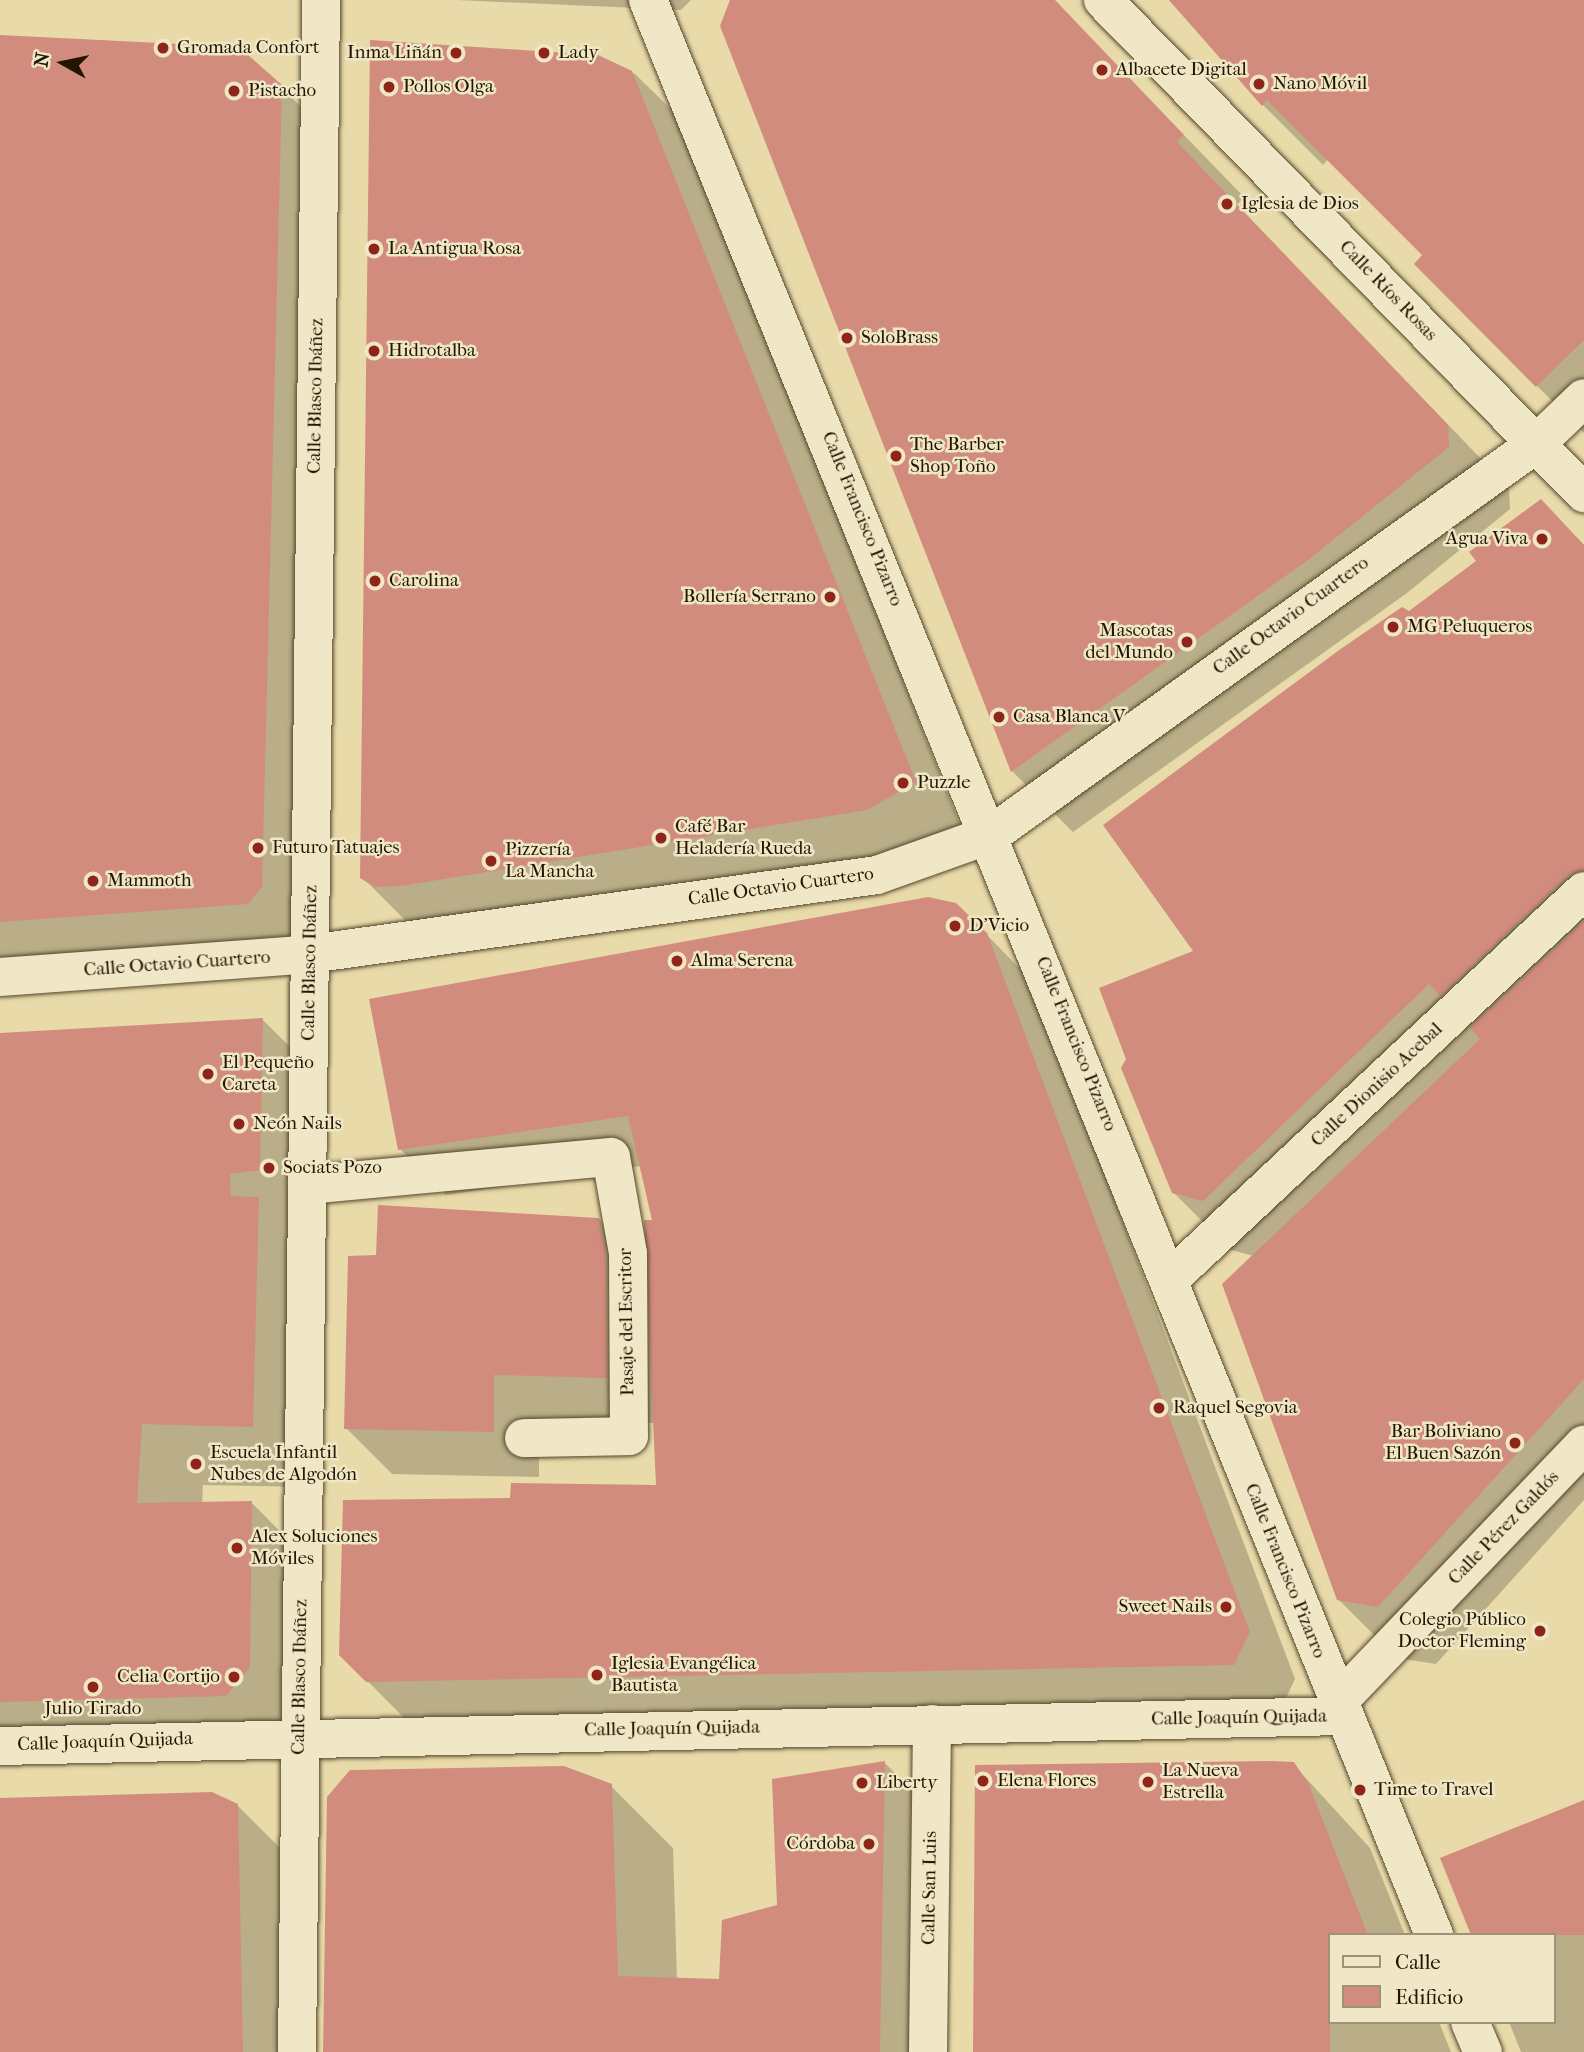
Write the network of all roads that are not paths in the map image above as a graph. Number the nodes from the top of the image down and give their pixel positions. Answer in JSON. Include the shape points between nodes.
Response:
{"nodes":[{"id":1,"x":321,"y":0,"type":"edge"},
{"id":2,"x":648,"y":0,"type":"edge"},
{"id":3,"x":1103,"y":0,"type":"edge"},
{"id":4,"x":1584,"y":398,"type":"edge"},
{"id":5,"x":1536,"y":444,"type":"junction"},
{"id":6,"x":1584,"y":493,"type":"edge"},
{"id":7,"x":992,"y":834,"type":"junction"},
{"id":8,"x":1584,"y":891,"type":"edge"},
{"id":9,"x":310,"y":954,"type":"junction"},
{"id":10,"x":0,"y":977,"type":"edge"},
{"id":11,"x":307,"y":1185,"type":"junction"},
{"id":12,"x":1170,"y":1279,"type":"junction"},
{"id":13,"x":524,"y":1438,"type":"dead end"},
{"id":14,"x":1584,"y":1445,"type":"edge"},
{"id":15,"x":1341,"y":1709,"type":"junction"},
{"id":16,"x":932,"y":1724,"type":"junction"},
{"id":17,"x":299,"y":1736,"type":"junction"},
{"id":18,"x":0,"y":1746,"type":"edge"},
{"id":19,"x":1433,"y":1933,"type":"edge"},
{"id":20,"x":1471,"y":2024,"type":"edge"},
{"id":21,"x":297,"y":2052,"type":"edge"},
{"id":22,"x":928,"y":2052,"type":"edge"},
{"id":23,"x":1483,"y":2052,"type":"edge"}],
"edges":[{"from":1,"to":9,"type":"street","name":"Calle Blasco Ibáñez"},
{"from":2,"to":7,"type":"street","name":"Calle Francisco Pizarro"},
{"from":3,"to":5,"type":"street","name":"Calle Ríos Rosas"},
{"from":4,"to":5,"type":"street","name":"Calle Octavio Cuartero"},
{"from":5,"to":6,"type":"street","name":"Calle Ríos Rosas"},
{"from":5,"to":7,"type":"street","name":"Calle Octavio Cuartero"},
{"from":7,"to":9,"type":"street","name":"Calle Octavio Cuartero","via":[[877,875]]},
{"from":7,"to":12,"type":"street","name":"Calle Francisco Pizarro"},
{"from":8,"to":12,"type":"street","name":"Calle Dionisio Acebal"},
{"from":9,"to":10,"type":"street","name":"Calle Octavio Cuartero"},
{"from":9,"to":11,"type":"street","name":"Calle Blasco Ibáñez"},
{"from":11,"to":13,"type":"street","name":"Pasaje del Escritor","via":[[611,1157],[628,1253],[629,1436]]},
{"from":11,"to":17,"type":"street","name":"Calle Blasco Ibáñez"},
{"from":12,"to":15,"type":"street","name":"Calle Francisco Pizarro"},
{"from":14,"to":15,"type":"street","name":"Calle Pérez Galdós"},
{"from":15,"to":16,"type":"street","name":"Calle Joaquín Quijada"},
{"from":15,"to":19,"type":"street","name":"Calle Francisco Pizarro"},
{"from":16,"to":17,"type":"street","name":"Calle Joaquín Quijada"},
{"from":16,"to":22,"type":"street","name":"Calle San Luis"},
{"from":17,"to":18,"type":"street","name":"Calle Joaquín Quijada"},
{"from":17,"to":21,"type":"street","name":"Calle Blasco Ibáñez"},
{"from":20,"to":23,"type":"street"}]}
